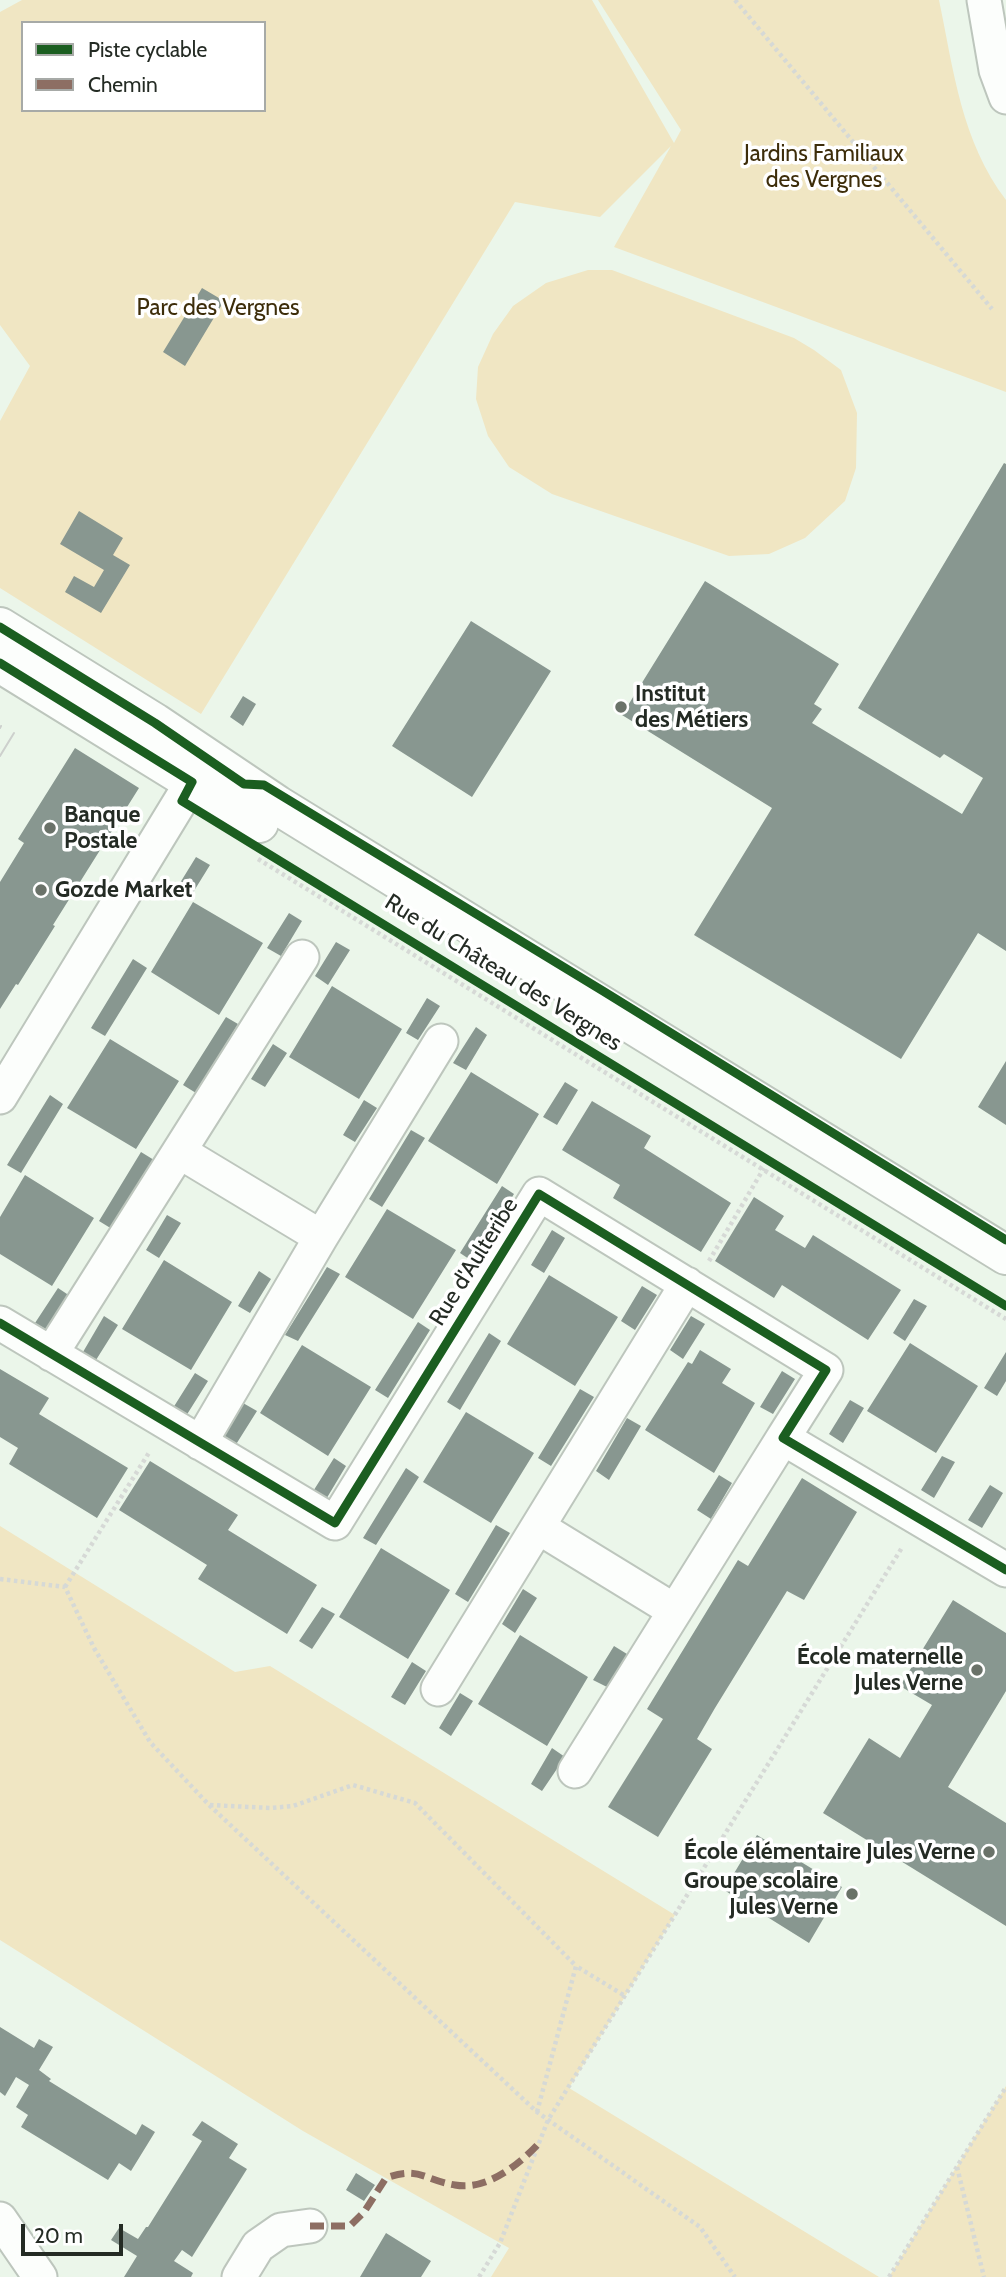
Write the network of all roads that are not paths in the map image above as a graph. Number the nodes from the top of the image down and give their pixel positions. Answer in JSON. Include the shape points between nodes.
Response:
{"nodes":[{"id":1,"x":984,"y":0,"type":"edge"},
{"id":2,"x":1006,"y":97,"type":"edge"},
{"id":3,"x":0,"y":626,"type":"edge"},
{"id":4,"x":0,"y":663,"type":"edge"},
{"id":5,"x":192,"y":782,"type":"junction"},
{"id":6,"x":302,"y":957,"type":"dead end"},
{"id":7,"x":441,"y":1041,"type":"dead end"},
{"id":8,"x":0,"y":1097,"type":"edge"},
{"id":9,"x":180,"y":1152,"type":"junction"},
{"id":10,"x":321,"y":1237,"type":"junction"},
{"id":11,"x":1006,"y":1255,"type":"edge"},
{"id":12,"x":1006,"y":1283,"type":"edge"},
{"id":13,"x":690,"y":1286,"type":"junction"},
{"id":14,"x":0,"y":1324,"type":"edge"},
{"id":15,"x":51,"y":1354,"type":"junction"},
{"id":16,"x":783,"y":1438,"type":"junction"},
{"id":17,"x":200,"y":1443,"type":"junction"},
{"id":18,"x":538,"y":1527,"type":"junction"},
{"id":19,"x":1006,"y":1570,"type":"edge"},
{"id":20,"x":675,"y":1611,"type":"junction"},
{"id":21,"x":438,"y":1689,"type":"dead end"},
{"id":22,"x":575,"y":1771,"type":"dead end"},
{"id":23,"x":0,"y":2219,"type":"edge"},
{"id":24,"x":310,"y":2226,"type":"dead end"},
{"id":25,"x":40,"y":2277,"type":"edge"},
{"id":26,"x":239,"y":2277,"type":"edge"}],
"edges":[{"from":1,"to":2,"type":"street","via":[[996,70]]},
{"from":3,"to":11,"type":"main road","name":"Rue du Château des Vergnes","via":[[298,818]]},
{"from":4,"to":5,"type":"main road","name":"Rue du Château des Vergnes"},
{"from":5,"to":8,"type":"street"},
{"from":5,"to":12,"type":"main road","name":"Rue du Château des Vergnes"},
{"from":6,"to":9,"type":"street"},
{"from":7,"to":10,"type":"street"},
{"from":9,"to":10,"type":"street"},
{"from":9,"to":15,"type":"street"},
{"from":10,"to":17,"type":"street"},
{"from":13,"to":16,"type":"street","name":"Rue d'Aulteribe","via":[[826,1370]]},
{"from":13,"to":17,"type":"street","name":"Rue d'Aulteribe","via":[[539,1194],[335,1523]]},
{"from":13,"to":18,"type":"street"},
{"from":14,"to":15,"type":"street","name":"Rue d'Aulteribe"},
{"from":15,"to":17,"type":"street","name":"Rue d'Aulteribe"},
{"from":16,"to":19,"type":"street"},
{"from":16,"to":20,"type":"street","name":"Rue d'Aulteribe"},
{"from":18,"to":20,"type":"street"},
{"from":18,"to":21,"type":"street"},
{"from":20,"to":22,"type":"street","name":"Rue d'Aulteribe"},
{"from":23,"to":25,"type":"street"},
{"from":24,"to":26,"type":"street","via":[[281,2230],[258,2245]]}]}
